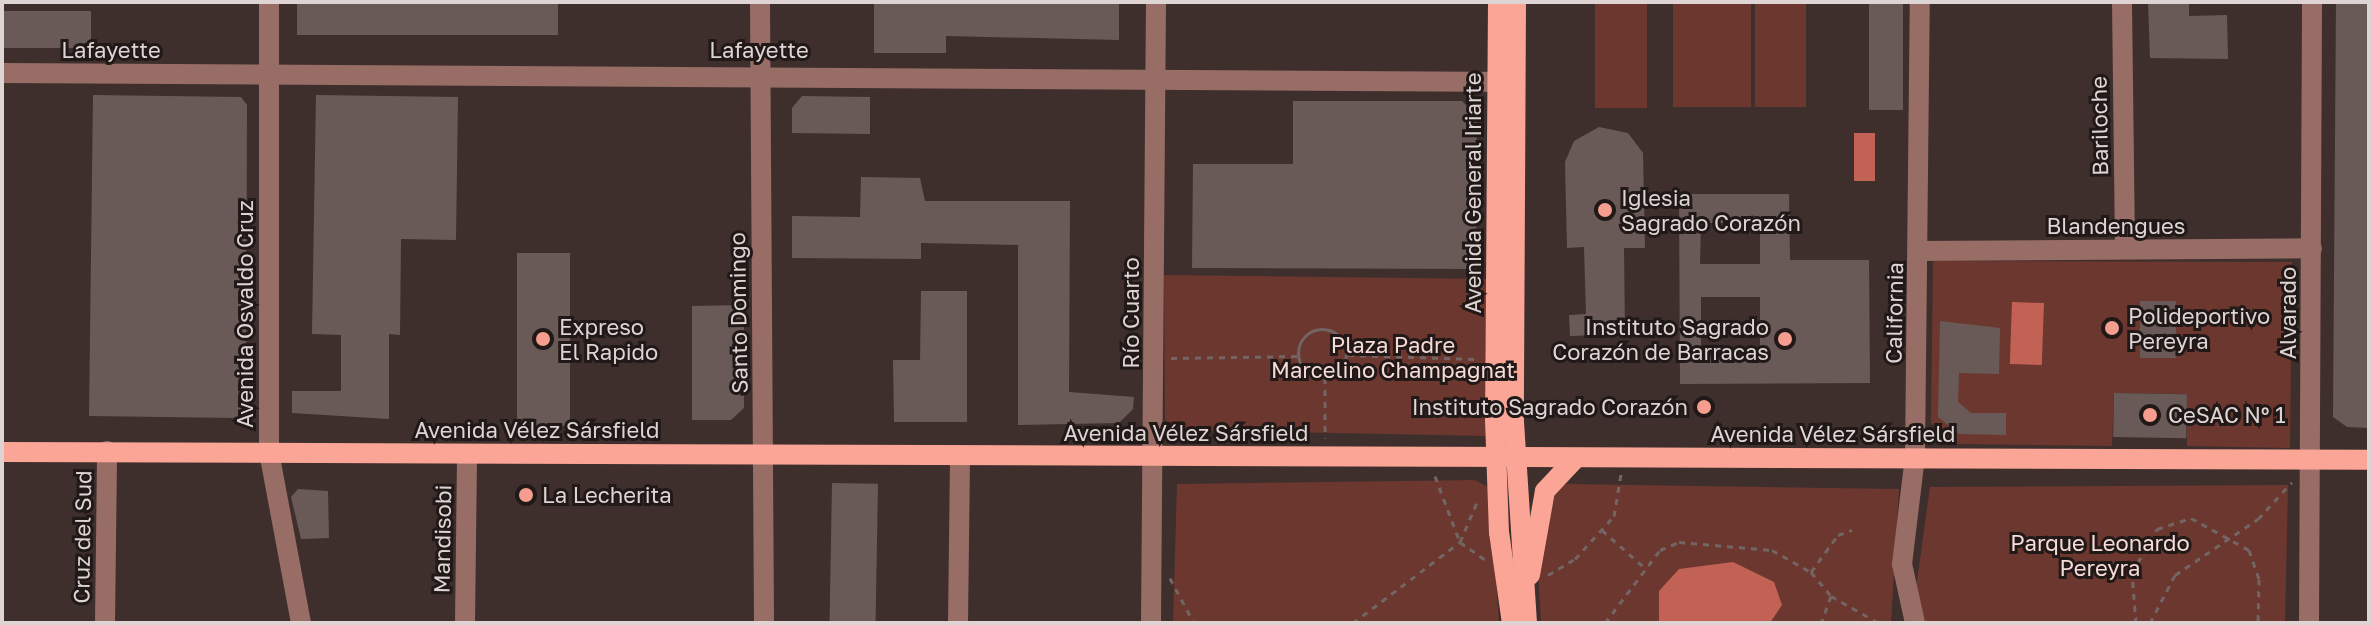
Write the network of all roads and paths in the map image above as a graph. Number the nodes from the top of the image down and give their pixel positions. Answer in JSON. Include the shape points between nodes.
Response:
{"nodes":[{"id":1,"x":269,"y":2,"type":"edge"},
{"id":2,"x":760,"y":2,"type":"edge"},
{"id":3,"x":1156,"y":2,"type":"edge"},
{"id":4,"x":1498,"y":2,"type":"edge"},
{"id":5,"x":1516,"y":2,"type":"edge"},
{"id":6,"x":1920,"y":2,"type":"edge"},
{"id":7,"x":2122,"y":2,"type":"edge"},
{"id":8,"x":2312,"y":2,"type":"edge"},
{"id":9,"x":2,"y":73,"type":"edge"},
{"id":10,"x":758,"y":73,"type":"junction"},
{"id":11,"x":269,"y":75,"type":"junction"},
{"id":12,"x":1155,"y":76,"type":"junction"},
{"id":13,"x":1506,"y":82,"type":"junction"},
{"id":14,"x":2312,"y":248,"type":"junction"},
{"id":15,"x":2125,"y":249,"type":"junction"},
{"id":16,"x":1919,"y":251,"type":"junction"},
{"id":17,"x":1346,"y":355,"type":"junction"},
{"id":18,"x":1298,"y":356,"type":"junction"},
{"id":19,"x":1155,"y":357,"type":"junction"},
{"id":20,"x":1496,"y":359,"type":"junction"},
{"id":21,"x":1325,"y":378,"type":"junction"},
{"id":22,"x":107,"y":451,"type":"junction"},
{"id":23,"x":2,"y":452,"type":"edge"},
{"id":24,"x":269,"y":452,"type":"junction"},
{"id":25,"x":765,"y":453,"type":"junction"},
{"id":26,"x":467,"y":455,"type":"junction"},
{"id":27,"x":960,"y":455,"type":"junction"},
{"id":28,"x":1155,"y":457,"type":"junction"},
{"id":29,"x":1325,"y":457,"type":"junction"},
{"id":30,"x":1915,"y":457,"type":"junction"},
{"id":31,"x":1431,"y":458,"type":"junction"},
{"id":32,"x":1506,"y":458,"type":"junction"},
{"id":33,"x":1576,"y":458,"type":"junction"},
{"id":34,"x":1621,"y":458,"type":"junction"},
{"id":35,"x":2312,"y":460,"type":"junction"},
{"id":36,"x":2369,"y":460,"type":"edge"},
{"id":37,"x":1497,"y":490,"type":"junction"},
{"id":38,"x":1602,"y":530,"type":"junction"},
{"id":39,"x":1852,"y":530,"type":"dead end"},
{"id":40,"x":2226,"y":541,"type":"junction"},
{"id":41,"x":1153,"y":542,"type":"junction"},
{"id":42,"x":1460,"y":542,"type":"junction"},
{"id":43,"x":1504,"y":566,"type":"junction"},
{"id":44,"x":1644,"y":568,"type":"junction"},
{"id":45,"x":1811,"y":572,"type":"junction"},
{"id":46,"x":1530,"y":575,"type":"junction"},
{"id":47,"x":1831,"y":596,"type":"junction"},
{"id":48,"x":105,"y":623,"type":"edge"},
{"id":49,"x":301,"y":623,"type":"edge"},
{"id":50,"x":465,"y":623,"type":"edge"},
{"id":51,"x":764,"y":623,"type":"edge"},
{"id":52,"x":958,"y":623,"type":"edge"},
{"id":53,"x":1151,"y":623,"type":"edge"},
{"id":54,"x":1194,"y":623,"type":"edge"},
{"id":55,"x":1353,"y":623,"type":"edge"},
{"id":56,"x":1512,"y":623,"type":"edge"},
{"id":57,"x":1528,"y":623,"type":"edge"},
{"id":58,"x":1605,"y":623,"type":"edge"},
{"id":59,"x":1821,"y":623,"type":"edge"},
{"id":60,"x":1879,"y":623,"type":"edge"},
{"id":61,"x":1915,"y":623,"type":"edge"},
{"id":62,"x":2136,"y":623,"type":"edge"},
{"id":63,"x":2150,"y":623,"type":"edge"},
{"id":64,"x":2258,"y":623,"type":"edge"},
{"id":65,"x":2309,"y":623,"type":"edge"}],
"edges":[{"from":1,"to":11,"type":"street","name":"Avenida Osvaldo Cruz"},
{"from":2,"to":10,"type":"street","name":"Santo Domingo"},
{"from":3,"to":12,"type":"street","name":"Río Cuarto"},
{"from":4,"to":13,"type":"main road","name":"Avenida General Iriarte"},
{"from":5,"to":13,"type":"main road","name":"Avenida General Iriarte"},
{"from":6,"to":16,"type":"street","name":"California"},
{"from":7,"to":15,"type":"street","name":"Bariloche"},
{"from":8,"to":14,"type":"street","name":"Alvarado"},
{"from":9,"to":11,"type":"street","name":"Lafayette"},
{"from":10,"to":11,"type":"street","name":"Lafayette"},
{"from":10,"to":12,"type":"street","name":"Lafayette"},
{"from":10,"to":25,"type":"street","name":"Santo Domingo"},
{"from":11,"to":24,"type":"street","name":"Avenida Osvaldo Cruz"},
{"from":12,"to":13,"type":"street","name":"Lafayette"},
{"from":12,"to":19,"type":"street","name":"Río Cuarto"},
{"from":13,"to":20,"type":"main road","name":"Avenida General Iriarte"},
{"from":13,"to":32,"type":"main road","name":"Avenida General Iriarte"},
{"from":14,"to":15,"type":"street","name":"Blandengues"},
{"from":14,"to":35,"type":"street","name":"Alvarado"},
{"from":15,"to":16,"type":"street","name":"Blandengues"},
{"from":16,"to":30,"type":"street","name":"California"},
{"from":17,"to":18,"type":"path","via":[[1343,340],[1326,329],[1309,333]]},
{"from":17,"to":20,"type":"path"},
{"from":17,"to":21,"type":"path","via":[[1341,369]]},
{"from":18,"to":19,"type":"path"},
{"from":18,"to":21,"type":"path","via":[[1307,372]]},
{"from":19,"to":28,"type":"street","name":"Río Cuarto"},
{"from":20,"to":32,"type":"main road","name":"Avenida General Iriarte"},
{"from":21,"to":29,"type":"path"},
{"from":22,"to":23,"type":"main road","name":"Avenida Vélez Sársfield"},
{"from":22,"to":24,"type":"main road","name":"Avenida Vélez Sársfield"},
{"from":22,"to":48,"type":"street","name":"Cruz del Sud"},
{"from":24,"to":26,"type":"main road","name":"Avenida Vélez Sársfield"},
{"from":24,"to":49,"type":"street","name":"Avenida Osvaldo Cruz"},
{"from":25,"to":26,"type":"main road","name":"Avenida Vélez Sársfield"},
{"from":25,"to":27,"type":"main road","name":"Avenida Vélez Sársfield"},
{"from":25,"to":51,"type":"street","name":"Santo Domingo"},
{"from":26,"to":50,"type":"street","name":"Mandisobi"},
{"from":27,"to":28,"type":"main road","name":"Avenida Vélez Sársfield"},
{"from":27,"to":52,"type":"street"},
{"from":28,"to":29,"type":"main road","name":"Avenida Vélez Sársfield"},
{"from":28,"to":41,"type":"street","name":"Río Cuarto"},
{"from":29,"to":31,"type":"main road","name":"Avenida Vélez Sársfield"},
{"from":30,"to":34,"type":"main road","name":"Avenida Vélez Sársfield"},
{"from":30,"to":35,"type":"main road","name":"Avenida Vélez Sársfield"},
{"from":30,"to":61,"type":"street","name":"California","via":[[1902,564]]},
{"from":31,"to":32,"type":"main road","name":"Avenida Vélez Sársfield"},
{"from":31,"to":42,"type":"path","via":[[1442,507]]},
{"from":32,"to":33,"type":"main road","name":"Avenida Vélez Sársfield"},
{"from":32,"to":37,"type":"main road","name":"Avenida General Iriarte"},
{"from":32,"to":57,"type":"main road","name":"Avenida General Iriarte"},
{"from":33,"to":34,"type":"main road","name":"Avenida Vélez Sársfield"},
{"from":33,"to":46,"type":"main road","via":[[1545,491]]},
{"from":34,"to":38,"type":"path","via":[[1614,516]]},
{"from":35,"to":36,"type":"main road","name":"Avenida Vélez Sársfield"},
{"from":35,"to":40,"type":"path","via":[[2258,519]]},
{"from":35,"to":65,"type":"street","name":"Alvarado"},
{"from":37,"to":42,"type":"path","via":[[1482,490]]},
{"from":37,"to":43,"type":"main road","name":"Avenida General Iriarte"},
{"from":38,"to":44,"type":"path"},
{"from":38,"to":46,"type":"path","via":[[1575,559],[1548,575]]},
{"from":39,"to":45,"type":"path","via":[[1838,535]]},
{"from":40,"to":62,"type":"path","via":[[2191,518],[2157,529],[2132,573]]},
{"from":40,"to":63,"type":"path","via":[[2175,575]]},
{"from":40,"to":64,"type":"path","via":[[2249,550],[2259,579]]},
{"from":41,"to":53,"type":"street","name":"Río Cuarto"},
{"from":41,"to":54,"type":"path"},
{"from":42,"to":43,"type":"path"},
{"from":42,"to":55,"type":"path"},
{"from":43,"to":56,"type":"main road","name":"Avenida General Iriarte"},
{"from":44,"to":45,"type":"path","via":[[1679,542],[1772,550]]},
{"from":44,"to":58,"type":"path"},
{"from":45,"to":47,"type":"path"},
{"from":46,"to":57,"type":"main road"},
{"from":47,"to":59,"type":"path"},
{"from":47,"to":60,"type":"path"}]}
